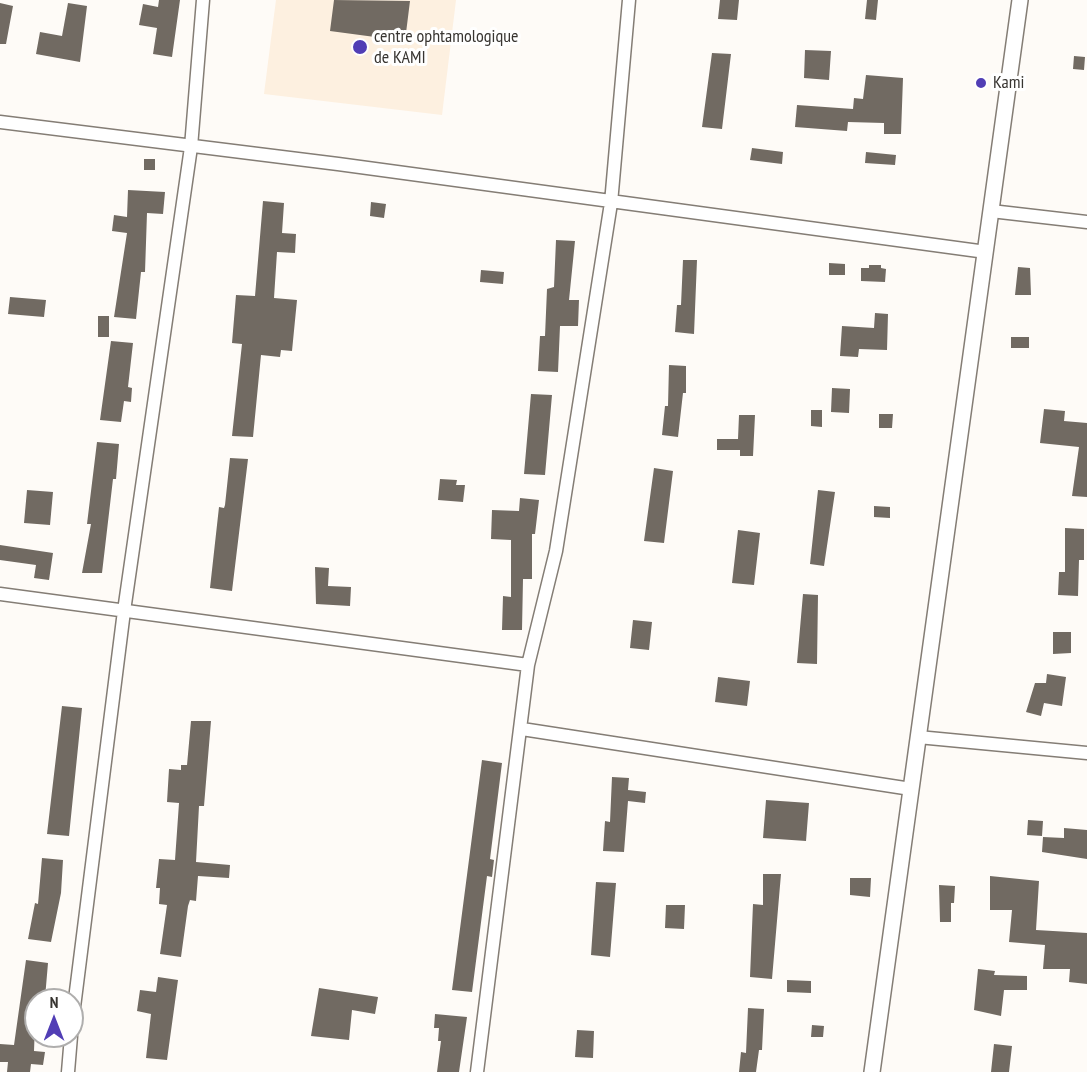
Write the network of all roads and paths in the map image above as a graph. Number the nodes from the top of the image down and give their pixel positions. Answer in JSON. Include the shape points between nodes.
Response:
{"nodes":[{"id":1,"x":203,"y":0,"type":"edge"},
{"id":2,"x":629,"y":0,"type":"edge"},
{"id":3,"x":1020,"y":0,"type":"edge"},
{"id":4,"x":0,"y":122,"type":"edge"},
{"id":5,"x":190,"y":147,"type":"junction"},
{"id":6,"x":611,"y":203,"type":"junction"},
{"id":7,"x":991,"y":211,"type":"junction"},
{"id":8,"x":1087,"y":222,"type":"edge"},
{"id":9,"x":986,"y":252,"type":"junction"},
{"id":10,"x":0,"y":594,"type":"edge"},
{"id":11,"x":124,"y":611,"type":"junction"},
{"id":12,"x":528,"y":665,"type":"junction"},
{"id":13,"x":522,"y":729,"type":"junction"},
{"id":14,"x":918,"y":737,"type":"junction"},
{"id":15,"x":1087,"y":753,"type":"edge"},
{"id":16,"x":911,"y":789,"type":"junction"},
{"id":17,"x":76,"y":988,"type":"edge"},
{"id":18,"x":70,"y":1048,"type":"edge"},
{"id":19,"x":68,"y":1072,"type":"edge"},
{"id":20,"x":477,"y":1072,"type":"edge"},
{"id":21,"x":872,"y":1072,"type":"edge"}],
"edges":[{"from":1,"to":5,"type":"street"},
{"from":2,"to":6,"type":"street"},
{"from":3,"to":7,"type":"street"},
{"from":4,"to":5,"type":"street"},
{"from":5,"to":6,"type":"street"},
{"from":5,"to":11,"type":"street"},
{"from":6,"to":9,"type":"street"},
{"from":6,"to":12,"type":"street","via":[[556,551]]},
{"from":7,"to":8,"type":"street"},
{"from":7,"to":9,"type":"street"},
{"from":9,"to":14,"type":"street"},
{"from":10,"to":11,"type":"street"},
{"from":11,"to":12,"type":"street"},
{"from":11,"to":17,"type":"street"},
{"from":12,"to":13,"type":"street"},
{"from":13,"to":16,"type":"street"},
{"from":13,"to":20,"type":"street"},
{"from":14,"to":15,"type":"street"},
{"from":14,"to":16,"type":"street"},
{"from":16,"to":21,"type":"street"},
{"from":18,"to":19,"type":"street"}]}
